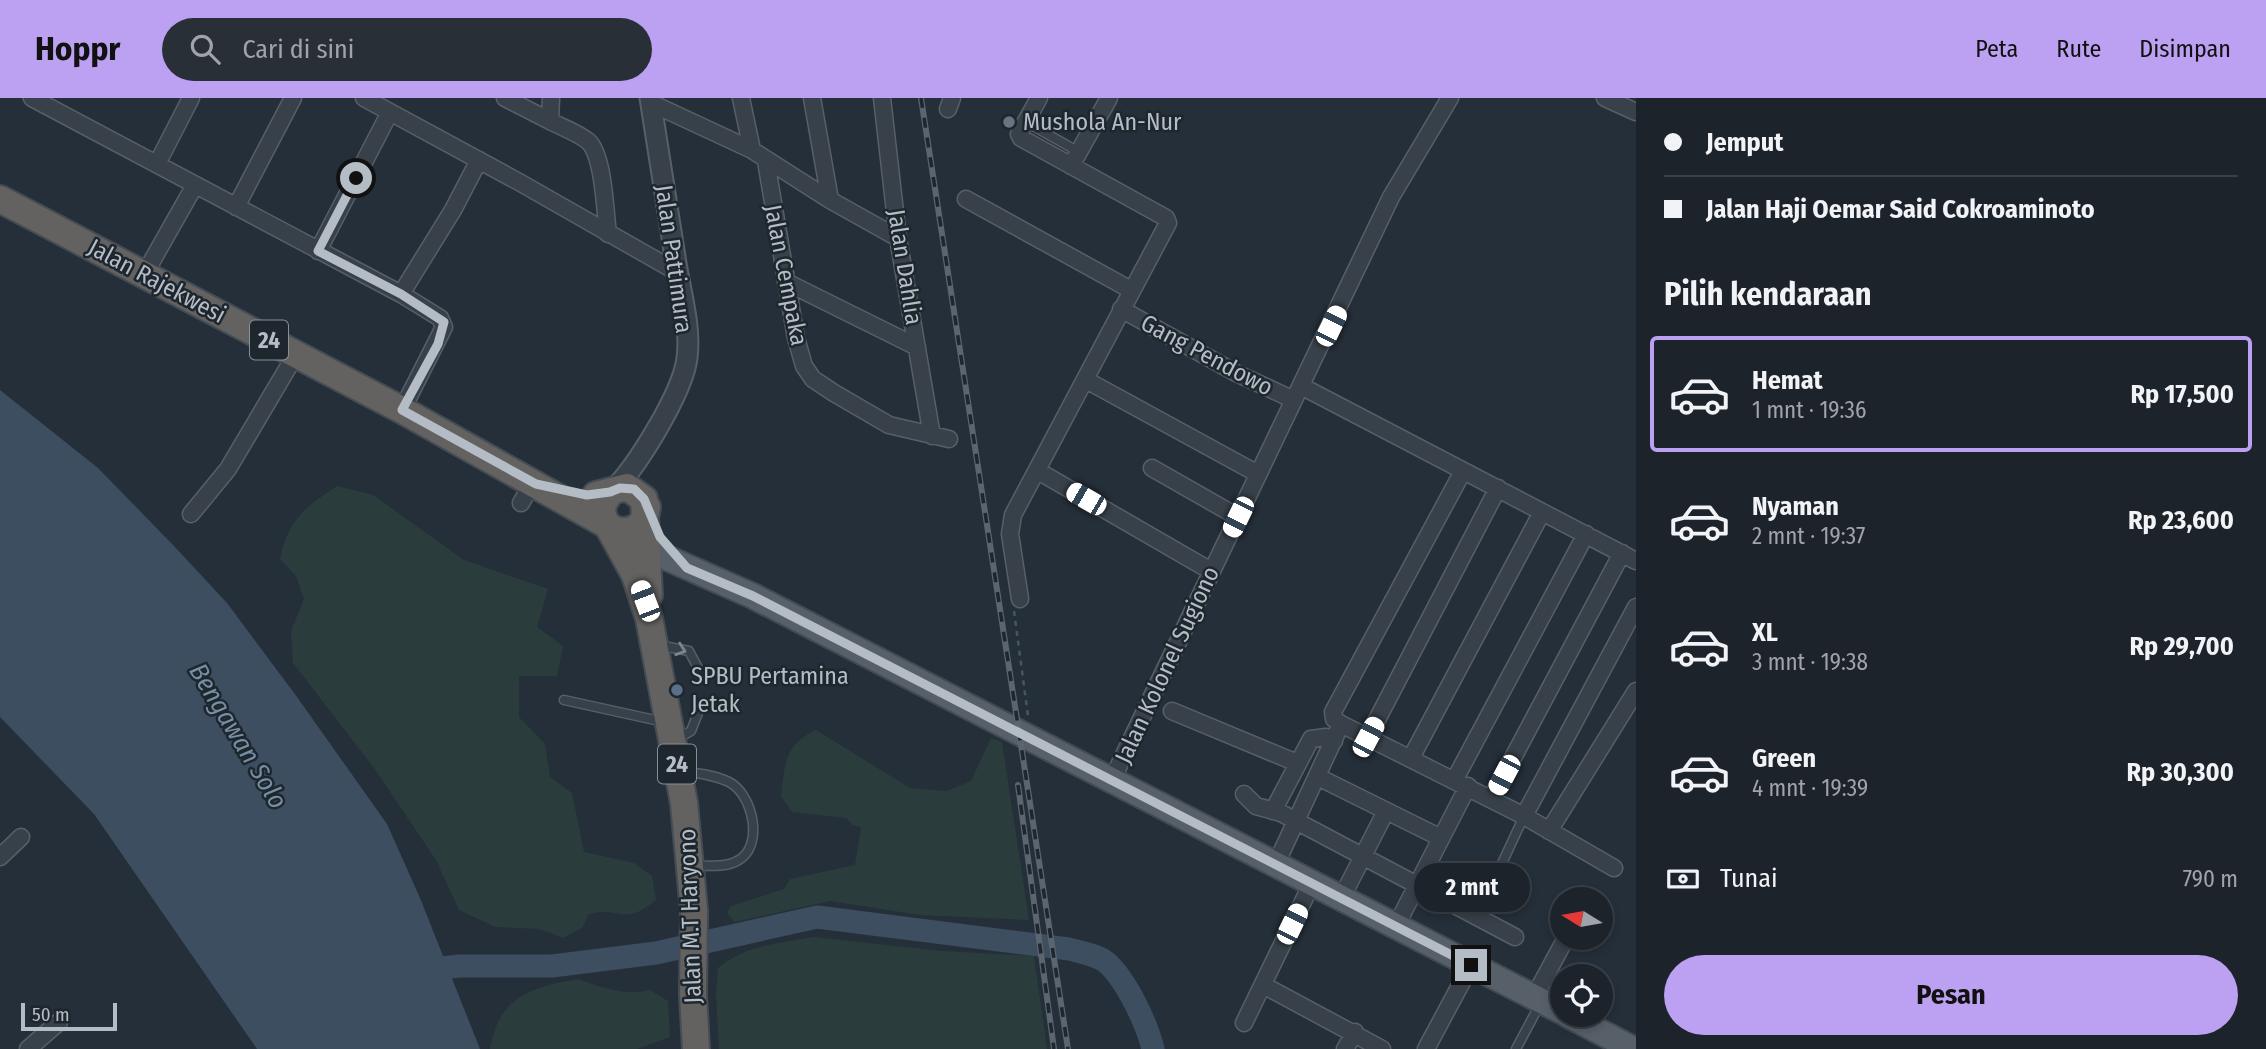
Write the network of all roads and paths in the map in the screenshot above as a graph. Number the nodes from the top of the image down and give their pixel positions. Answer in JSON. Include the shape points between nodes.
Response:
{"nodes":[{"id":1,"x":32,"y":98,"type":"edge"},
{"id":2,"x":191,"y":98,"type":"edge"},
{"id":3,"x":293,"y":98,"type":"edge"},
{"id":4,"x":364,"y":98,"type":"edge"},
{"id":5,"x":505,"y":98,"type":"edge"},
{"id":6,"x":551,"y":98,"type":"edge"},
{"id":7,"x":741,"y":98,"type":"edge"},
{"id":8,"x":812,"y":98,"type":"edge"},
{"id":9,"x":882,"y":98,"type":"edge"},
{"id":10,"x":1039,"y":98,"type":"edge"},
{"id":11,"x":1109,"y":98,"type":"edge"},
{"id":12,"x":1450,"y":98,"type":"edge"},
{"id":13,"x":1605,"y":98,"type":"edge"},
{"id":14,"x":651,"y":101,"type":"edge"},
{"id":15,"x":1636,"y":111,"type":"edge"},
{"id":16,"x":390,"y":112,"type":"junction"},
{"id":17,"x":550,"y":121,"type":"junction"},
{"id":18,"x":752,"y":150,"type":"junction"},
{"id":19,"x":1075,"y":159,"type":"junction"},
{"id":20,"x":479,"y":160,"type":"junction"},
{"id":21,"x":765,"y":161,"type":"junction"},
{"id":22,"x":158,"y":163,"type":"junction"},
{"id":23,"x":195,"y":185,"type":"junction"},
{"id":24,"x":0,"y":199,"type":"edge"},
{"id":25,"x":966,"y":199,"type":"dead end"},
{"id":26,"x":830,"y":200,"type":"junction"},
{"id":27,"x":236,"y":207,"type":"junction"},
{"id":28,"x":608,"y":234,"type":"junction"},
{"id":29,"x":898,"y":237,"type":"junction"},
{"id":30,"x":318,"y":251,"type":"junction"},
{"id":31,"x":677,"y":272,"type":"junction"},
{"id":32,"x":144,"y":275,"type":"junction"},
{"id":33,"x":786,"y":282,"type":"junction"},
{"id":34,"x":1132,"y":290,"type":"junction"},
{"id":35,"x":401,"y":294,"type":"junction"},
{"id":36,"x":1121,"y":309,"type":"junction"},
{"id":37,"x":917,"y":347,"type":"junction"},
{"id":38,"x":296,"y":354,"type":"junction"},
{"id":39,"x":1086,"y":380,"type":"junction"},
{"id":40,"x":1297,"y":393,"type":"junction"},
{"id":41,"x":402,"y":410,"type":"junction"},
{"id":42,"x":932,"y":436,"type":"junction"},
{"id":43,"x":949,"y":439,"type":"dead end"},
{"id":44,"x":643,"y":453,"type":"junction"},
{"id":45,"x":1152,"y":468,"type":"dead end"},
{"id":46,"x":1038,"y":471,"type":"junction"},
{"id":47,"x":1463,"y":471,"type":"junction"},
{"id":48,"x":1258,"y":474,"type":"junction"},
{"id":49,"x":1498,"y":488,"type":"junction"},
{"id":50,"x":530,"y":489,"type":"junction"},
{"id":51,"x":610,"y":492,"type":"junction"},
{"id":52,"x":645,"y":503,"type":"junction"},
{"id":53,"x":1542,"y":512,"type":"junction"},
{"id":54,"x":191,"y":514,"type":"dead end"},
{"id":55,"x":1238,"y":517,"type":"junction"},
{"id":56,"x":612,"y":528,"type":"junction"},
{"id":57,"x":1586,"y":534,"type":"junction"},
{"id":58,"x":649,"y":552,"type":"junction"},
{"id":59,"x":1629,"y":557,"type":"edge"},
{"id":60,"x":687,"y":568,"type":"junction"},
{"id":61,"x":1211,"y":571,"type":"junction"},
{"id":62,"x":1016,"y":599,"type":"joint"},
{"id":63,"x":649,"y":606,"type":"junction"},
{"id":64,"x":1636,"y":607,"type":"edge"},
{"id":65,"x":656,"y":644,"type":"junction"},
{"id":66,"x":698,"y":668,"type":"dead end"},
{"id":67,"x":1636,"y":691,"type":"edge"},
{"id":68,"x":564,"y":700,"type":"dead end"},
{"id":69,"x":1172,"y":711,"type":"dead end"},
{"id":70,"x":698,"y":713,"type":"dead end"},
{"id":71,"x":1341,"y":724,"type":"junction"},
{"id":72,"x":671,"y":732,"type":"junction"},
{"id":73,"x":1368,"y":737,"type":"junction"},
{"id":74,"x":1031,"y":740,"type":"junction"},
{"id":75,"x":1334,"y":741,"type":"junction"},
{"id":76,"x":1411,"y":758,"type":"junction"},
{"id":77,"x":1297,"y":763,"type":"junction"},
{"id":78,"x":678,"y":770,"type":"junction"},
{"id":79,"x":1318,"y":777,"type":"junction"},
{"id":80,"x":1111,"y":782,"type":"junction"},
{"id":81,"x":1462,"y":783,"type":"junction"},
{"id":82,"x":1244,"y":794,"type":"dead end"},
{"id":83,"x":1491,"y":799,"type":"junction"},
{"id":84,"x":1273,"y":811,"type":"junction"},
{"id":85,"x":1386,"y":811,"type":"junction"},
{"id":86,"x":1524,"y":817,"type":"junction"},
{"id":87,"x":1298,"y":823,"type":"junction"},
{"id":88,"x":1549,"y":831,"type":"junction"},
{"id":89,"x":21,"y":837,"type":"dead end"},
{"id":90,"x":1441,"y":838,"type":"junction"},
{"id":91,"x":0,"y":856,"type":"edge"},
{"id":92,"x":1363,"y":858,"type":"junction"},
{"id":93,"x":1276,"y":864,"type":"junction"},
{"id":94,"x":692,"y":866,"type":"junction"},
{"id":95,"x":1614,"y":868,"type":"dead end"},
{"id":96,"x":1312,"y":883,"type":"junction"},
{"id":97,"x":1416,"y":886,"type":"junction"},
{"id":98,"x":1341,"y":899,"type":"junction"},
{"id":99,"x":1477,"y":918,"type":"junction"},
{"id":100,"x":1395,"y":928,"type":"junction"},
{"id":101,"x":1515,"y":936,"type":"dead end"},
{"id":102,"x":1562,"y":950,"type":"edge"},
{"id":103,"x":1471,"y":965,"type":"junction"},
{"id":104,"x":1263,"y":985,"type":"junction"},
{"id":105,"x":1546,"y":1004,"type":"edge"},
{"id":106,"x":59,"y":1022,"type":"dead end"},
{"id":107,"x":1244,"y":1023,"type":"dead end"},
{"id":108,"x":1591,"y":1027,"type":"edge"},
{"id":109,"x":1355,"y":1032,"type":"junction"},
{"id":110,"x":28,"y":1049,"type":"edge"},
{"id":111,"x":696,"y":1049,"type":"edge"},
{"id":112,"x":1345,"y":1049,"type":"edge"},
{"id":113,"x":1382,"y":1049,"type":"edge"},
{"id":114,"x":1426,"y":1049,"type":"edge"},
{"id":115,"x":1516,"y":1049,"type":"edge"},
{"id":116,"x":1633,"y":1049,"type":"edge"}],
"edges":[{"from":1,"to":22,"type":"street"},
{"from":2,"to":22,"type":"street"},
{"from":3,"to":27,"type":"street"},
{"from":4,"to":16,"type":"street"},
{"from":5,"to":17,"type":"street"},
{"from":6,"to":17,"type":"street"},
{"from":7,"to":18,"type":"street"},
{"from":8,"to":26,"type":"street"},
{"from":9,"to":29,"type":"street","name":"Jalan Dahlia"},
{"from":10,"to":19,"type":"street","via":[[1021,138]]},
{"from":11,"to":19,"type":"street"},
{"from":12,"to":40,"type":"street","name":"Jalan Kolonel Sugiono","via":[[1391,197]]},
{"from":13,"to":15,"type":"street"},
{"from":14,"to":18,"type":"street"},
{"from":14,"to":31,"type":"street","name":"Jalan Pattimura"},
{"from":16,"to":20,"type":"street"},
{"from":16,"to":30,"type":"street"},
{"from":17,"to":28,"type":"street","via":[[588,142],[593,150]]},
{"from":18,"to":21,"type":"street"},
{"from":19,"to":34,"type":"street","via":[[1167,219]]},
{"from":20,"to":28,"type":"street"},
{"from":20,"to":35,"type":"street"},
{"from":21,"to":26,"type":"street"},
{"from":21,"to":33,"type":"street","name":"Jalan Cempaka"},
{"from":22,"to":23,"type":"street"},
{"from":23,"to":27,"type":"street"},
{"from":23,"to":32,"type":"street"},
{"from":24,"to":32,"type":"highway","name":"Jalan Rajekwesi","number":"24"},
{"from":25,"to":34,"type":"street"},
{"from":26,"to":29,"type":"street"},
{"from":27,"to":30,"type":"street"},
{"from":28,"to":31,"type":"street"},
{"from":29,"to":37,"type":"street","name":"Jalan Dahlia"},
{"from":30,"to":35,"type":"street"},
{"from":31,"to":44,"type":"street","name":"Jalan Pattimura","via":[[687,359],[684,374]]},
{"from":32,"to":38,"type":"highway","name":"Jalan Rajekwesi","number":"24"},
{"from":33,"to":37,"type":"street"},
{"from":33,"to":42,"type":"street","name":"Jalan Cempaka","via":[[796,338],[813,379],[889,425]]},
{"from":34,"to":36,"type":"street"},
{"from":35,"to":41,"type":"street","via":[[440,318],[444,327]]},
{"from":36,"to":39,"type":"street"},
{"from":36,"to":40,"type":"street","name":"Gang Pendowo","via":[[1227,368]]},
{"from":37,"to":42,"type":"street","name":"Jalan Dahlia"},
{"from":38,"to":41,"type":"highway","name":"Jalan Rajekwesi","number":"24"},
{"from":38,"to":54,"type":"street","via":[[228,469]]},
{"from":39,"to":46,"type":"street"},
{"from":39,"to":48,"type":"street"},
{"from":40,"to":47,"type":"street","name":"Gang Pendowo"},
{"from":40,"to":48,"type":"street","name":"Jalan Kolonel Sugiono"},
{"from":41,"to":50,"type":"highway","name":"Jalan Rajekwesi","number":"24"},
{"from":42,"to":43,"type":"street","name":"Jalan Cempaka"},
{"from":44,"to":51,"type":"street","name":"Jalan Pattimura"},
{"from":44,"to":52,"type":"street"},
{"from":45,"to":55,"type":"street"},
{"from":46,"to":61,"type":"street"},
{"from":46,"to":62,"type":"street","via":[[1011,525]]},
{"from":47,"to":49,"type":"street","name":"Gang Pendowo"},
{"from":47,"to":71,"type":"street","via":[[1334,712],[1334,719]]},
{"from":48,"to":55,"type":"street","name":"Jalan Kolonel Sugiono"},
{"from":49,"to":53,"type":"street","name":"Gang Pendowo"},
{"from":49,"to":73,"type":"street"},
{"from":50,"to":51,"type":"highway","number":"24"},
{"from":50,"to":56,"type":"highway","number":"24"},
{"from":51,"to":52,"type":"highway","number":"24","via":[[627,487]]},
{"from":51,"to":56,"type":"highway","via":[[602,512]]},
{"from":52,"to":56,"type":"highway","via":[[640,526],[632,531]]},
{"from":52,"to":58,"type":"highway","number":"24"},
{"from":52,"to":60,"type":"main road","via":[[660,537]]},
{"from":53,"to":57,"type":"street","name":"Gang Pendowo"},
{"from":53,"to":76,"type":"street"},
{"from":55,"to":61,"type":"street","name":"Jalan Kolonel Sugiono"},
{"from":56,"to":58,"type":"main road"},
{"from":56,"to":63,"type":"highway","number":"24"},
{"from":57,"to":59,"type":"street","name":"Gang Pendowo"},
{"from":57,"to":81,"type":"street"},
{"from":58,"to":60,"type":"main road"},
{"from":58,"to":63,"type":"highway","number":"24"},
{"from":59,"to":83,"type":"street"},
{"from":60,"to":63,"type":"main road","via":[[665,570]]},
{"from":60,"to":74,"type":"main road","via":[[753,596]]},
{"from":61,"to":80,"type":"street","name":"Jalan Kolonel Sugiono"},
{"from":62,"to":74,"type":"path"},
{"from":63,"to":65,"type":"highway","name":"Jalan M.T Haryono","number":"24"},
{"from":64,"to":86,"type":"street"},
{"from":65,"to":66,"type":"lane","one_way":true,"via":[[689,650]]},
{"from":65,"to":72,"type":"highway","name":"Jalan M.T Haryono","number":"24"},
{"from":67,"to":88,"type":"street"},
{"from":68,"to":72,"type":"lane"},
{"from":69,"to":77,"type":"street"},
{"from":70,"to":72,"type":"lane","via":[[691,731]]},
{"from":71,"to":73,"type":"street"},
{"from":71,"to":75,"type":"street"},
{"from":72,"to":78,"type":"highway","name":"Jalan M.T Haryono","number":"24"},
{"from":73,"to":76,"type":"street"},
{"from":74,"to":80,"type":"main road"},
{"from":75,"to":77,"type":"street","via":[[1311,739]]},
{"from":75,"to":79,"type":"street"},
{"from":76,"to":81,"type":"street"},
{"from":77,"to":84,"type":"street"},
{"from":78,"to":94,"type":"highway","name":"Jalan M.T Haryono","number":"24"},
{"from":78,"to":94,"type":"lane","via":[[730,783],[741,792],[752,820],[752,840],[736,862]]},
{"from":79,"to":85,"type":"street"},
{"from":79,"to":87,"type":"street"},
{"from":80,"to":93,"type":"main road"},
{"from":81,"to":83,"type":"street"},
{"from":81,"to":90,"type":"street"},
{"from":82,"to":84,"type":"street","via":[[1256,806]]},
{"from":83,"to":86,"type":"street"},
{"from":84,"to":87,"type":"street"},
{"from":85,"to":90,"type":"street"},
{"from":85,"to":92,"type":"street"},
{"from":86,"to":88,"type":"street"},
{"from":86,"to":99,"type":"lane"},
{"from":87,"to":92,"type":"street"},
{"from":87,"to":93,"type":"street"},
{"from":88,"to":95,"type":"street"},
{"from":89,"to":91,"type":"street"},
{"from":90,"to":97,"type":"street"},
{"from":92,"to":97,"type":"street"},
{"from":92,"to":98,"type":"street"},
{"from":93,"to":96,"type":"main road"},
{"from":94,"to":111,"type":"highway","name":"Jalan M.T Haryono","number":"24"},
{"from":96,"to":98,"type":"main road"},
{"from":96,"to":104,"type":"street"},
{"from":97,"to":99,"type":"street"},
{"from":97,"to":100,"type":"street"},
{"from":98,"to":100,"type":"main road"},
{"from":99,"to":101,"type":"street"},
{"from":100,"to":103,"type":"main road"},
{"from":102,"to":105,"type":"street"},
{"from":103,"to":105,"type":"main road"},
{"from":103,"to":114,"type":"street"},
{"from":104,"to":107,"type":"street"},
{"from":104,"to":109,"type":"street"},
{"from":105,"to":115,"type":"lane"},
{"from":106,"to":110,"type":"street"},
{"from":108,"to":116,"type":"main road"},
{"from":109,"to":112,"type":"street"},
{"from":109,"to":113,"type":"street"}]}
